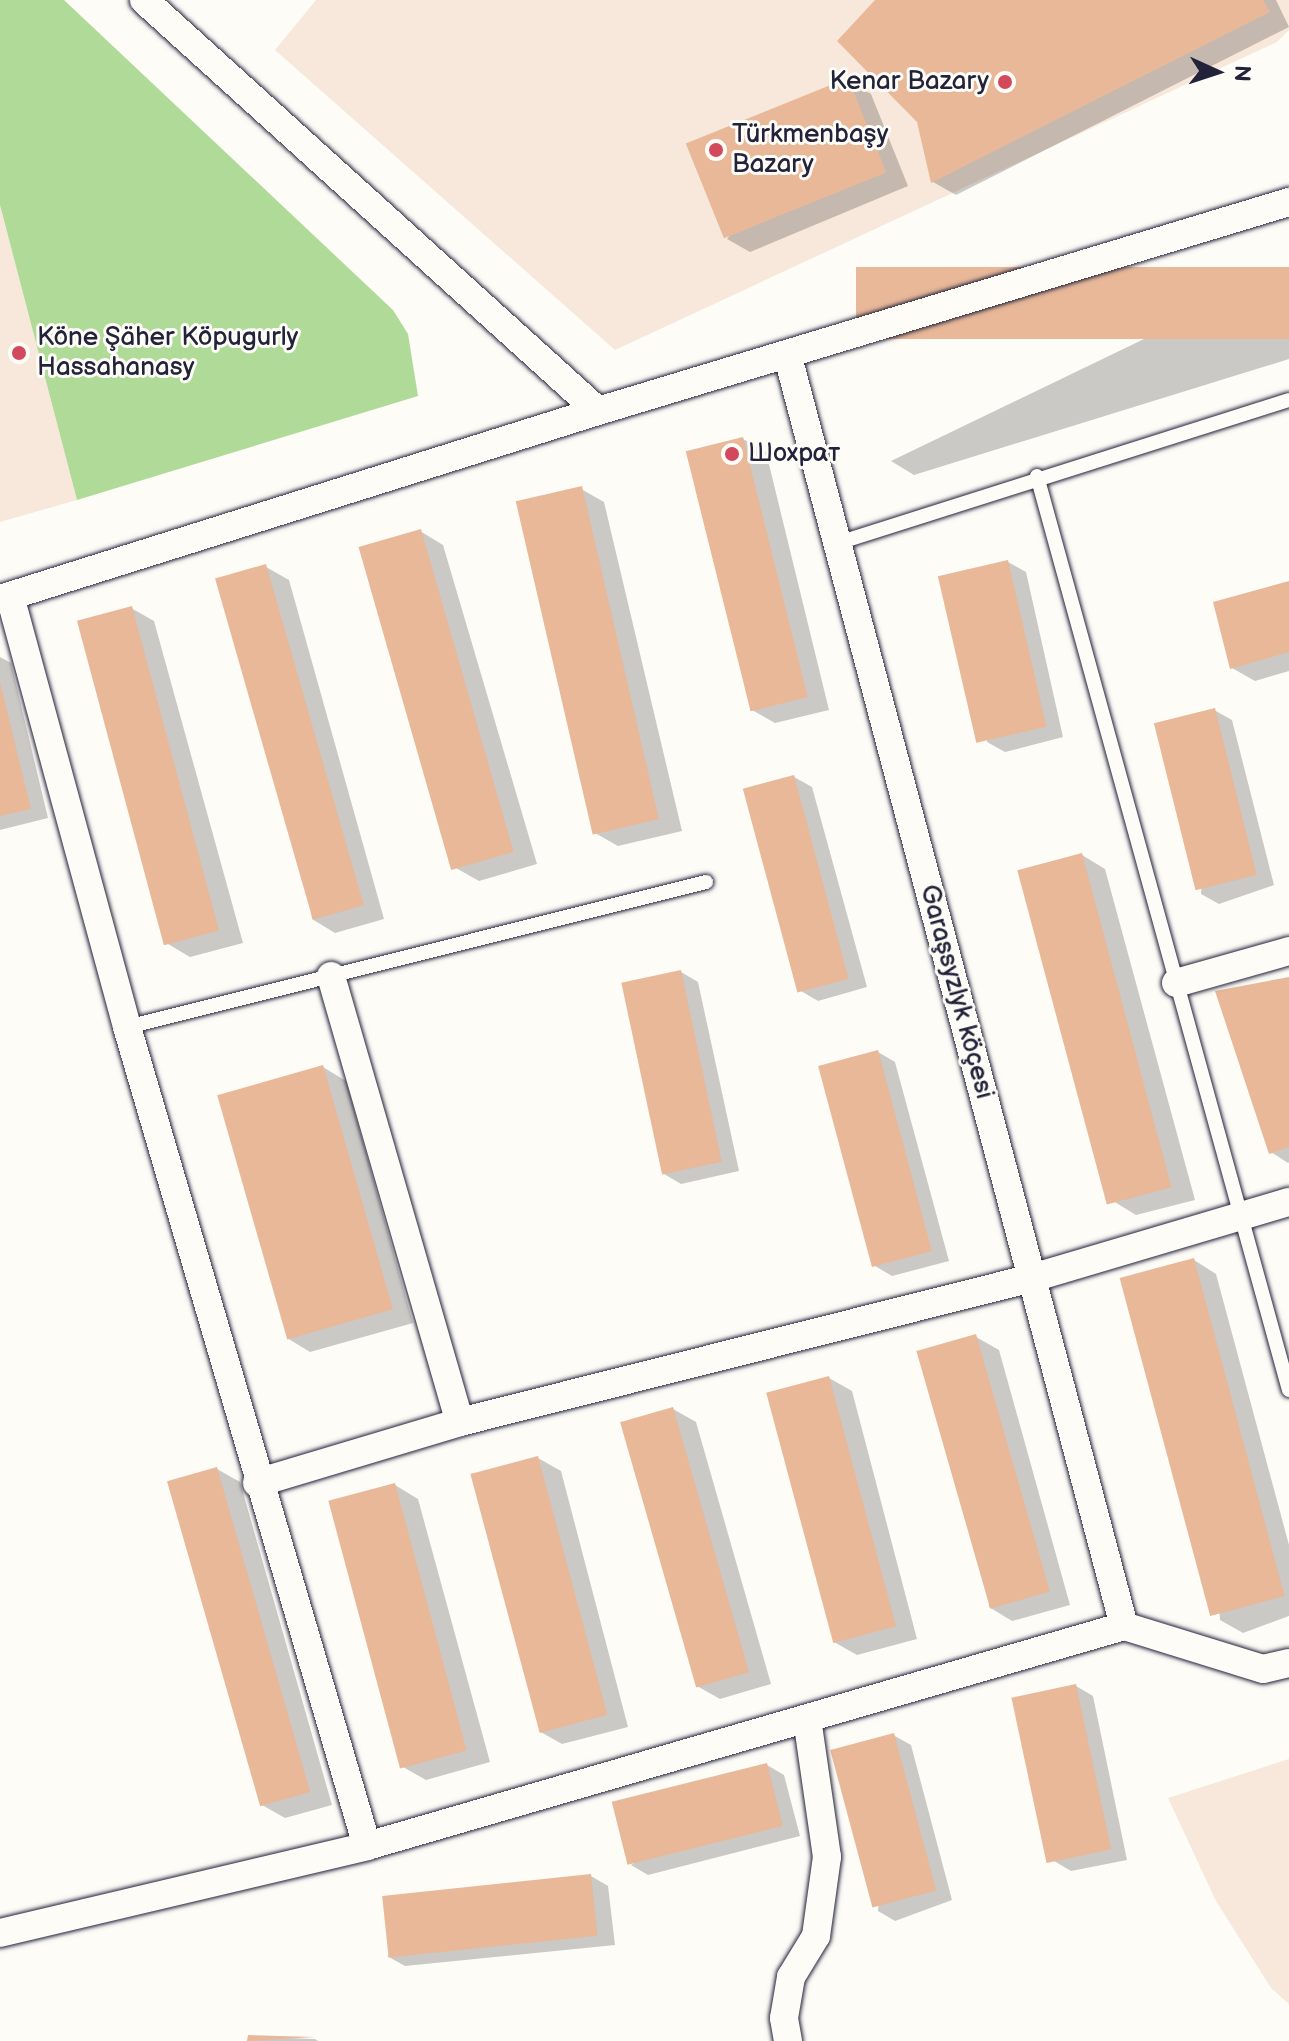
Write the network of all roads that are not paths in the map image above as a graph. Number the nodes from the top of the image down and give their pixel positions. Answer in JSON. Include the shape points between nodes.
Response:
{"nodes":[{"id":1,"x":144,"y":0,"type":"edge"},
{"id":2,"x":1289,"y":202,"type":"edge"},
{"id":3,"x":788,"y":357,"type":"junction"},
{"id":4,"x":1289,"y":400,"type":"edge"},
{"id":5,"x":598,"y":411,"type":"junction"},
{"id":6,"x":1037,"y":476,"type":"junction"},
{"id":7,"x":838,"y":543,"type":"junction"},
{"id":8,"x":5,"y":597,"type":"edge"},
{"id":9,"x":706,"y":882,"type":"dead end"},
{"id":10,"x":1289,"y":951,"type":"edge"},
{"id":11,"x":331,"y":976,"type":"junction"},
{"id":12,"x":1176,"y":983,"type":"junction"},
{"id":13,"x":127,"y":1027,"type":"junction"},
{"id":14,"x":1289,"y":1202,"type":"edge"},
{"id":15,"x":1240,"y":1213,"type":"junction"},
{"id":16,"x":1032,"y":1278,"type":"junction"},
{"id":17,"x":1289,"y":1390,"type":"edge"},
{"id":18,"x":460,"y":1422,"type":"junction"},
{"id":19,"x":257,"y":1483,"type":"junction"},
{"id":20,"x":1124,"y":1626,"type":"junction"},
{"id":21,"x":1289,"y":1663,"type":"edge"},
{"id":22,"x":807,"y":1719,"type":"junction"},
{"id":23,"x":367,"y":1846,"type":"junction"},
{"id":24,"x":0,"y":1933,"type":"edge"},
{"id":25,"x":788,"y":2041,"type":"edge"}],
"edges":[{"from":1,"to":5,"type":"street"},
{"from":2,"to":3,"type":"street"},
{"from":3,"to":5,"type":"street"},
{"from":3,"to":7,"type":"street","name":"Garaşsyzlyk köçesi"},
{"from":4,"to":6,"type":"lane"},
{"from":5,"to":8,"type":"street"},
{"from":6,"to":7,"type":"lane"},
{"from":6,"to":12,"type":"lane"},
{"from":7,"to":16,"type":"street","name":"Garaşsyzlyk köçesi"},
{"from":8,"to":13,"type":"street"},
{"from":9,"to":11,"type":"lane"},
{"from":10,"to":12,"type":"street"},
{"from":11,"to":13,"type":"lane"},
{"from":11,"to":18,"type":"street"},
{"from":12,"to":15,"type":"lane"},
{"from":13,"to":19,"type":"street"},
{"from":14,"to":15,"type":"street"},
{"from":15,"to":16,"type":"street"},
{"from":15,"to":17,"type":"lane"},
{"from":16,"to":18,"type":"street"},
{"from":16,"to":20,"type":"street","name":"Garaşsyzlyk köçesi"},
{"from":18,"to":19,"type":"street"},
{"from":19,"to":23,"type":"street"},
{"from":20,"to":21,"type":"street","via":[[1263,1669]]},
{"from":20,"to":22,"type":"street"},
{"from":22,"to":23,"type":"street"},
{"from":22,"to":25,"type":"street","via":[[827,1857],[816,1936],[791,1977],[784,2018]]},
{"from":23,"to":24,"type":"street"}]}
